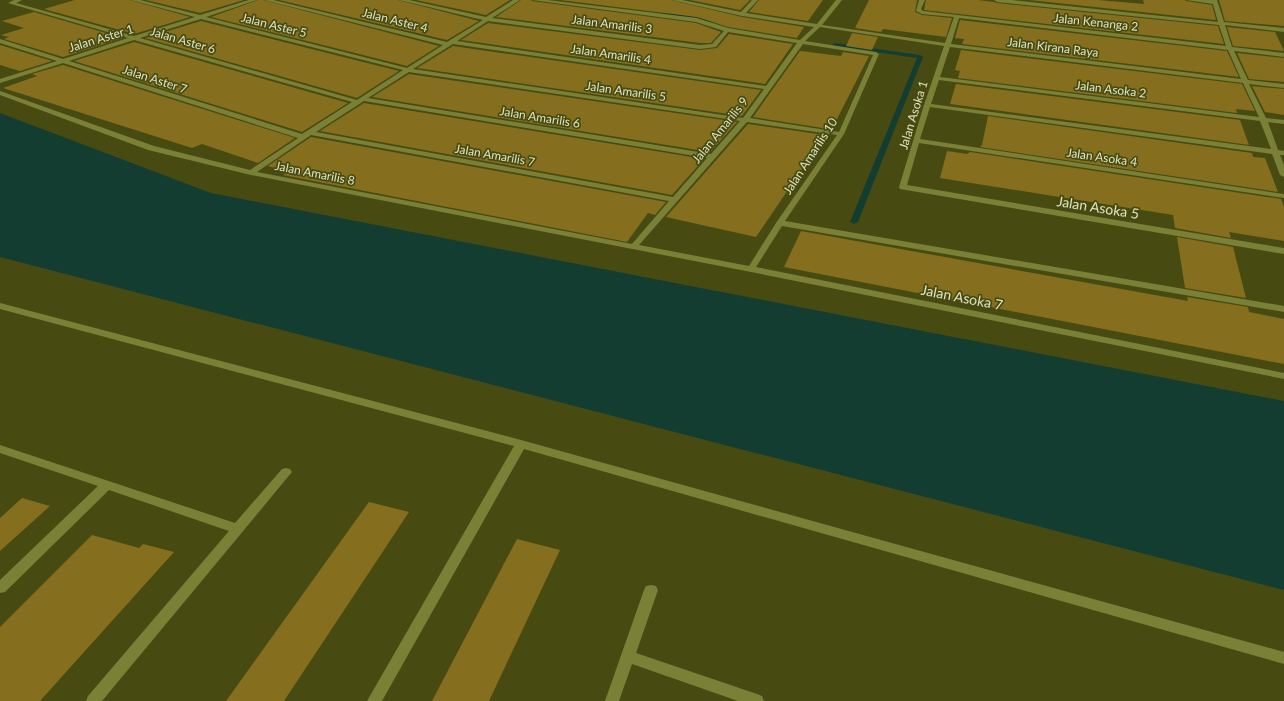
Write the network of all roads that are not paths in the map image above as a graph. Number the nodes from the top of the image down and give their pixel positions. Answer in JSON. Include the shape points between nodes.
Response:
{"nodes":[{"id":1,"x":19,"y":0,"type":"edge"},
{"id":2,"x":134,"y":0,"type":"edge"},
{"id":3,"x":254,"y":0,"type":"edge"},
{"id":4,"x":267,"y":0,"type":"edge"},
{"id":5,"x":402,"y":0,"type":"edge"},
{"id":6,"x":517,"y":0,"type":"edge"},
{"id":7,"x":535,"y":0,"type":"edge"},
{"id":8,"x":675,"y":0,"type":"edge"},
{"id":9,"x":755,"y":0,"type":"edge"},
{"id":10,"x":839,"y":0,"type":"edge"},
{"id":11,"x":922,"y":0,"type":"edge"},
{"id":12,"x":997,"y":0,"type":"edge"},
{"id":13,"x":1189,"y":0,"type":"edge"},
{"id":14,"x":1214,"y":1,"type":"edge"},
{"id":15,"x":742,"y":14,"type":"junction"},
{"id":16,"x":957,"y":17,"type":"junction"},
{"id":17,"x":201,"y":18,"type":"junction"},
{"id":18,"x":487,"y":19,"type":"junction"},
{"id":19,"x":1222,"y":24,"type":"junction"},
{"id":20,"x":820,"y":25,"type":"junction"},
{"id":21,"x":727,"y":30,"type":"junction"},
{"id":22,"x":1284,"y":30,"type":"edge"},
{"id":23,"x":136,"y":38,"type":"junction"},
{"id":24,"x":0,"y":41,"type":"edge"},
{"id":25,"x":801,"y":42,"type":"junction"},
{"id":26,"x":450,"y":43,"type":"junction"},
{"id":27,"x":946,"y":45,"type":"junction"},
{"id":28,"x":1230,"y":48,"type":"junction"},
{"id":29,"x":1284,"y":55,"type":"edge"},
{"id":30,"x":64,"y":61,"type":"junction"},
{"id":31,"x":408,"y":70,"type":"junction"},
{"id":32,"x":936,"y":78,"type":"junction"},
{"id":33,"x":0,"y":81,"type":"edge"},
{"id":34,"x":1244,"y":81,"type":"junction"},
{"id":35,"x":1284,"y":86,"type":"edge"},
{"id":36,"x":767,"y":88,"type":"junction"},
{"id":37,"x":0,"y":93,"type":"edge"},
{"id":38,"x":360,"y":100,"type":"junction"},
{"id":39,"x":927,"y":105,"type":"junction"},
{"id":40,"x":1263,"y":119,"type":"junction"},
{"id":41,"x":745,"y":120,"type":"junction"},
{"id":42,"x":1284,"y":122,"type":"edge"},
{"id":43,"x":310,"y":133,"type":"junction"},
{"id":44,"x":841,"y":134,"type":"junction"},
{"id":45,"x":303,"y":138,"type":"junction"},
{"id":46,"x":917,"y":142,"type":"junction"},
{"id":47,"x":1275,"y":152,"type":"junction"},
{"id":48,"x":1284,"y":153,"type":"edge"},
{"id":49,"x":713,"y":157,"type":"junction"},
{"id":50,"x":251,"y":173,"type":"junction"},
{"id":51,"x":1284,"y":175,"type":"edge"},
{"id":52,"x":907,"y":188,"type":"joint"},
{"id":53,"x":1284,"y":196,"type":"edge"},
{"id":54,"x":675,"y":200,"type":"junction"},
{"id":55,"x":780,"y":223,"type":"junction"},
{"id":56,"x":634,"y":246,"type":"junction"},
{"id":57,"x":1284,"y":251,"type":"edge"},
{"id":58,"x":752,"y":269,"type":"junction"},
{"id":59,"x":0,"y":306,"type":"edge"},
{"id":60,"x":1284,"y":310,"type":"edge"},
{"id":61,"x":1284,"y":376,"type":"edge"},
{"id":62,"x":521,"y":444,"type":"junction"},
{"id":63,"x":0,"y":449,"type":"edge"},
{"id":64,"x":286,"y":472,"type":"dead end"},
{"id":65,"x":108,"y":485,"type":"junction"},
{"id":66,"x":238,"y":529,"type":"junction"},
{"id":67,"x":0,"y":588,"type":"edge"},
{"id":68,"x":651,"y":590,"type":"dead end"},
{"id":69,"x":628,"y":656,"type":"junction"},
{"id":70,"x":1284,"y":658,"type":"edge"},
{"id":71,"x":93,"y":701,"type":"edge"},
{"id":72,"x":374,"y":701,"type":"edge"},
{"id":73,"x":612,"y":701,"type":"edge"},
{"id":74,"x":757,"y":701,"type":"edge"}],
"edges":[{"from":1,"to":23,"type":"street","name":"Jalan Aster 6","via":[[11,3]]},
{"from":2,"to":17,"type":"street","name":"Jalan Aster 5"},
{"from":3,"to":17,"type":"street","name":"Jalan Aster 1"},
{"from":4,"to":26,"type":"street","name":"Jalan Aster 4"},
{"from":5,"to":18,"type":"street","name":"Jalan Amarilis 3"},
{"from":6,"to":18,"type":"street"},
{"from":7,"to":21,"type":"street","via":[[697,20]]},
{"from":8,"to":15,"type":"street","name":"Jalan Kirana Raya"},
{"from":9,"to":15,"type":"street"},
{"from":10,"to":20,"type":"street","name":"Jalan Amarilis 9"},
{"from":11,"to":16,"type":"street","name":"Jalan Kenanga 2","via":[[919,11]]},
{"from":12,"to":19,"type":"street"},
{"from":13,"to":14,"type":"street"},
{"from":14,"to":19,"type":"street"},
{"from":15,"to":20,"type":"street","name":"Jalan Kirana Raya"},
{"from":16,"to":27,"type":"street","name":"Jalan Asoka 1"},
{"from":16,"to":28,"type":"street","name":"Jalan Kenanga 2"},
{"from":17,"to":23,"type":"street","name":"Jalan Aster 1"},
{"from":17,"to":31,"type":"street","name":"Jalan Aster 5"},
{"from":18,"to":21,"type":"street","name":"Jalan Amarilis 3","via":[[706,47],[717,44]]},
{"from":18,"to":26,"type":"street"},
{"from":19,"to":22,"type":"street"},
{"from":19,"to":28,"type":"street"},
{"from":20,"to":25,"type":"street","name":"Jalan Amarilis 9"},
{"from":20,"to":27,"type":"street","name":"Jalan Kirana Raya"},
{"from":21,"to":25,"type":"street"},
{"from":23,"to":30,"type":"street","name":"Jalan Aster 1"},
{"from":23,"to":38,"type":"street","name":"Jalan Aster 6"},
{"from":24,"to":30,"type":"street","name":"Jalan Aster 7"},
{"from":25,"to":36,"type":"street","name":"Jalan Amarilis 9"},
{"from":25,"to":44,"type":"street","name":"Jalan Amarilis 10","via":[[876,54]]},
{"from":26,"to":31,"type":"street"},
{"from":26,"to":36,"type":"street","name":"Jalan Amarilis 4"},
{"from":27,"to":32,"type":"street","name":"Jalan Asoka 1"},
{"from":27,"to":34,"type":"street","name":"Jalan Kirana Raya"},
{"from":28,"to":29,"type":"street","name":"Jalan Kenanga 2"},
{"from":28,"to":34,"type":"street"},
{"from":30,"to":33,"type":"street","name":"Jalan Aster 1"},
{"from":30,"to":45,"type":"street","name":"Jalan Aster 7"},
{"from":31,"to":38,"type":"street"},
{"from":31,"to":41,"type":"street","name":"Jalan Amarilis 5"},
{"from":32,"to":39,"type":"street","name":"Jalan Asoka 1"},
{"from":32,"to":40,"type":"street","name":"Jalan Asoka 2"},
{"from":34,"to":35,"type":"street","name":"Jalan Kirana Raya"},
{"from":34,"to":40,"type":"street"},
{"from":36,"to":41,"type":"street","name":"Jalan Amarilis 9"},
{"from":37,"to":50,"type":"street","name":"Jalan Amarilis 8","via":[[151,148]]},
{"from":38,"to":43,"type":"street"},
{"from":38,"to":49,"type":"street","name":"Jalan Amarilis 6"},
{"from":39,"to":46,"type":"street","name":"Jalan Asoka 1"},
{"from":39,"to":47,"type":"street"},
{"from":40,"to":42,"type":"street","name":"Jalan Asoka 2"},
{"from":40,"to":47,"type":"street"},
{"from":41,"to":44,"type":"street","name":"Jalan Amarilis 5"},
{"from":41,"to":49,"type":"street","name":"Jalan Amarilis 9"},
{"from":43,"to":45,"type":"street"},
{"from":43,"to":54,"type":"street","name":"Jalan Amarilis 7"},
{"from":44,"to":55,"type":"street","name":"Jalan Amarilis 10"},
{"from":45,"to":50,"type":"street"},
{"from":46,"to":52,"type":"street","name":"Jalan Asoka 1","via":[[902,185]]},
{"from":46,"to":53,"type":"street","name":"Jalan Asoka 4"},
{"from":47,"to":48,"type":"street"},
{"from":47,"to":51,"type":"street"},
{"from":49,"to":54,"type":"street","name":"Jalan Amarilis 9"},
{"from":50,"to":56,"type":"street","name":"Jalan Amarilis 8"},
{"from":52,"to":57,"type":"street","name":"Jalan Asoka 5"},
{"from":54,"to":56,"type":"street","name":"Jalan Amarilis 9"},
{"from":55,"to":58,"type":"street","name":"Jalan Amarilis 10"},
{"from":55,"to":60,"type":"street"},
{"from":56,"to":58,"type":"street","name":"Jalan Asoka 7"},
{"from":58,"to":61,"type":"street","name":"Jalan Asoka 7"},
{"from":59,"to":62,"type":"street"},
{"from":62,"to":70,"type":"street"},
{"from":62,"to":72,"type":"street"},
{"from":63,"to":65,"type":"street"},
{"from":64,"to":66,"type":"street"},
{"from":65,"to":66,"type":"street"},
{"from":65,"to":67,"type":"street"},
{"from":66,"to":71,"type":"street"},
{"from":68,"to":69,"type":"street"},
{"from":69,"to":73,"type":"street"},
{"from":69,"to":74,"type":"street"}]}
